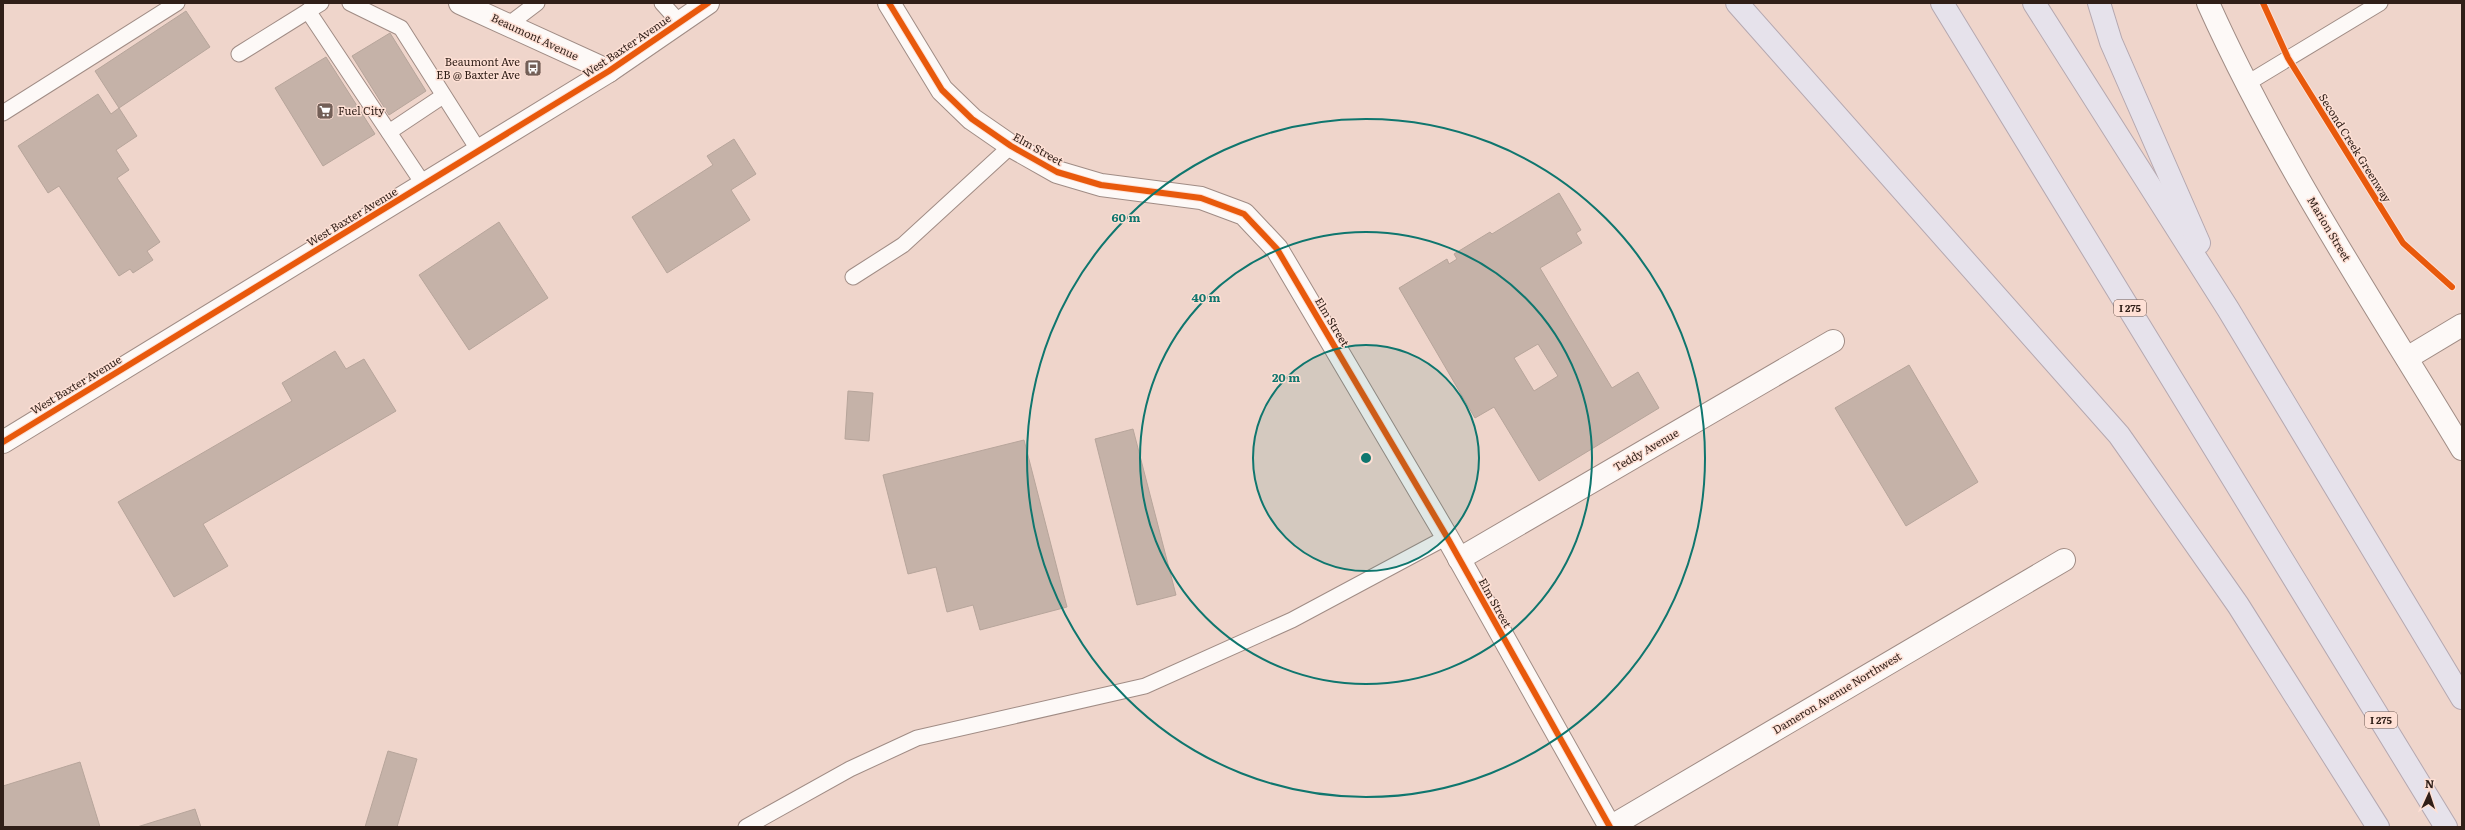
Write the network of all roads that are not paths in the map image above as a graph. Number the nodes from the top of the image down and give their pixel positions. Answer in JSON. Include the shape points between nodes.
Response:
{"nodes":[{"id":1,"x":177,"y":3,"type":"edge"},
{"id":2,"x":321,"y":3,"type":"edge"},
{"id":3,"x":350,"y":3,"type":"edge"},
{"id":4,"x":460,"y":3,"type":"edge"},
{"id":5,"x":537,"y":3,"type":"edge"},
{"id":6,"x":662,"y":3,"type":"edge"},
{"id":7,"x":708,"y":3,"type":"edge"},
{"id":8,"x":889,"y":3,"type":"edge"},
{"id":9,"x":1737,"y":3,"type":"edge"},
{"id":10,"x":1942,"y":3,"type":"edge"},
{"id":11,"x":2034,"y":3,"type":"edge"},
{"id":12,"x":2099,"y":3,"type":"edge"},
{"id":13,"x":2208,"y":3,"type":"edge"},
{"id":14,"x":2380,"y":3,"type":"edge"},
{"id":15,"x":308,"y":11,"type":"junction"},
{"id":16,"x":680,"y":23,"type":"junction"},
{"id":17,"x":508,"y":25,"type":"junction"},
{"id":18,"x":239,"y":54,"type":"dead end"},
{"id":19,"x":609,"y":71,"type":"junction"},
{"id":20,"x":2246,"y":84,"type":"junction"},
{"id":21,"x":443,"y":96,"type":"junction"},
{"id":22,"x":3,"y":113,"type":"edge"},
{"id":23,"x":389,"y":132,"type":"junction"},
{"id":24,"x":1011,"y":146,"type":"junction"},
{"id":25,"x":479,"y":151,"type":"junction"},
{"id":26,"x":424,"y":185,"type":"junction"},
{"id":27,"x":853,"y":277,"type":"dead end"},
{"id":28,"x":2228,"y":309,"type":"junction"},
{"id":29,"x":2462,"y":325,"type":"edge"},
{"id":30,"x":1833,"y":341,"type":"dead end"},
{"id":31,"x":2408,"y":358,"type":"junction"},
{"id":32,"x":3,"y":442,"type":"edge"},
{"id":33,"x":2462,"y":449,"type":"edge"},
{"id":34,"x":1447,"y":537,"type":"junction"},
{"id":35,"x":1459,"y":559,"type":"junction"},
{"id":36,"x":2064,"y":560,"type":"dead end"},
{"id":37,"x":2462,"y":698,"type":"edge"},
{"id":38,"x":746,"y":827,"type":"edge"},
{"id":39,"x":1610,"y":827,"type":"edge"},
{"id":40,"x":2378,"y":827,"type":"edge"},
{"id":41,"x":2446,"y":827,"type":"edge"}],
"edges":[{"from":1,"to":22,"type":"lane"},
{"from":2,"to":15,"type":"lane"},
{"from":3,"to":21,"type":"lane","via":[[400,28]]},
{"from":4,"to":17,"type":"street","name":"Beaumont Avenue"},
{"from":5,"to":17,"type":"lane"},
{"from":6,"to":16,"type":"lane"},
{"from":7,"to":16,"type":"street","name":"West Baxter Avenue"},
{"from":8,"to":24,"type":"street","name":"Elm Street","via":[[942,90],[972,119]]},
{"from":9,"to":40,"type":"highway","via":[[2119,435],[2238,604]]},
{"from":10,"to":41,"type":"highway","number":"I 275"},
{"from":11,"to":28,"type":"highway"},
{"from":12,"to":28,"type":"highway","via":[[2111,42]]},
{"from":13,"to":20,"type":"street","name":"Marion Street"},
{"from":14,"to":20,"type":"lane"},
{"from":15,"to":18,"type":"lane"},
{"from":15,"to":23,"type":"lane"},
{"from":16,"to":19,"type":"street","name":"West Baxter Avenue"},
{"from":17,"to":19,"type":"street","name":"Beaumont Avenue"},
{"from":19,"to":25,"type":"street","name":"West Baxter Avenue"},
{"from":20,"to":31,"type":"street","name":"Marion Street","via":[[2316,207]]},
{"from":21,"to":23,"type":"lane"},
{"from":21,"to":25,"type":"lane"},
{"from":23,"to":26,"type":"lane"},
{"from":24,"to":27,"type":"lane","via":[[903,246]]},
{"from":24,"to":34,"type":"street","name":"Elm Street","via":[[1057,172],[1086,181],[1201,198],[1244,214],[1277,249]]},
{"from":25,"to":26,"type":"street","name":"West Baxter Avenue"},
{"from":26,"to":32,"type":"street","name":"West Baxter Avenue"},
{"from":28,"to":37,"type":"highway"},
{"from":29,"to":31,"type":"street"},
{"from":30,"to":35,"type":"street","name":"Teddy Avenue"},
{"from":31,"to":33,"type":"street","name":"Marion Street"},
{"from":34,"to":35,"type":"street","name":"Elm Street"},
{"from":34,"to":38,"type":"lane","via":[[1292,620],[1145,686],[917,738],[850,770]]},
{"from":35,"to":39,"type":"street","name":"Elm Street"},
{"from":36,"to":39,"type":"street","name":"Dameron Avenue Northwest"}]}
